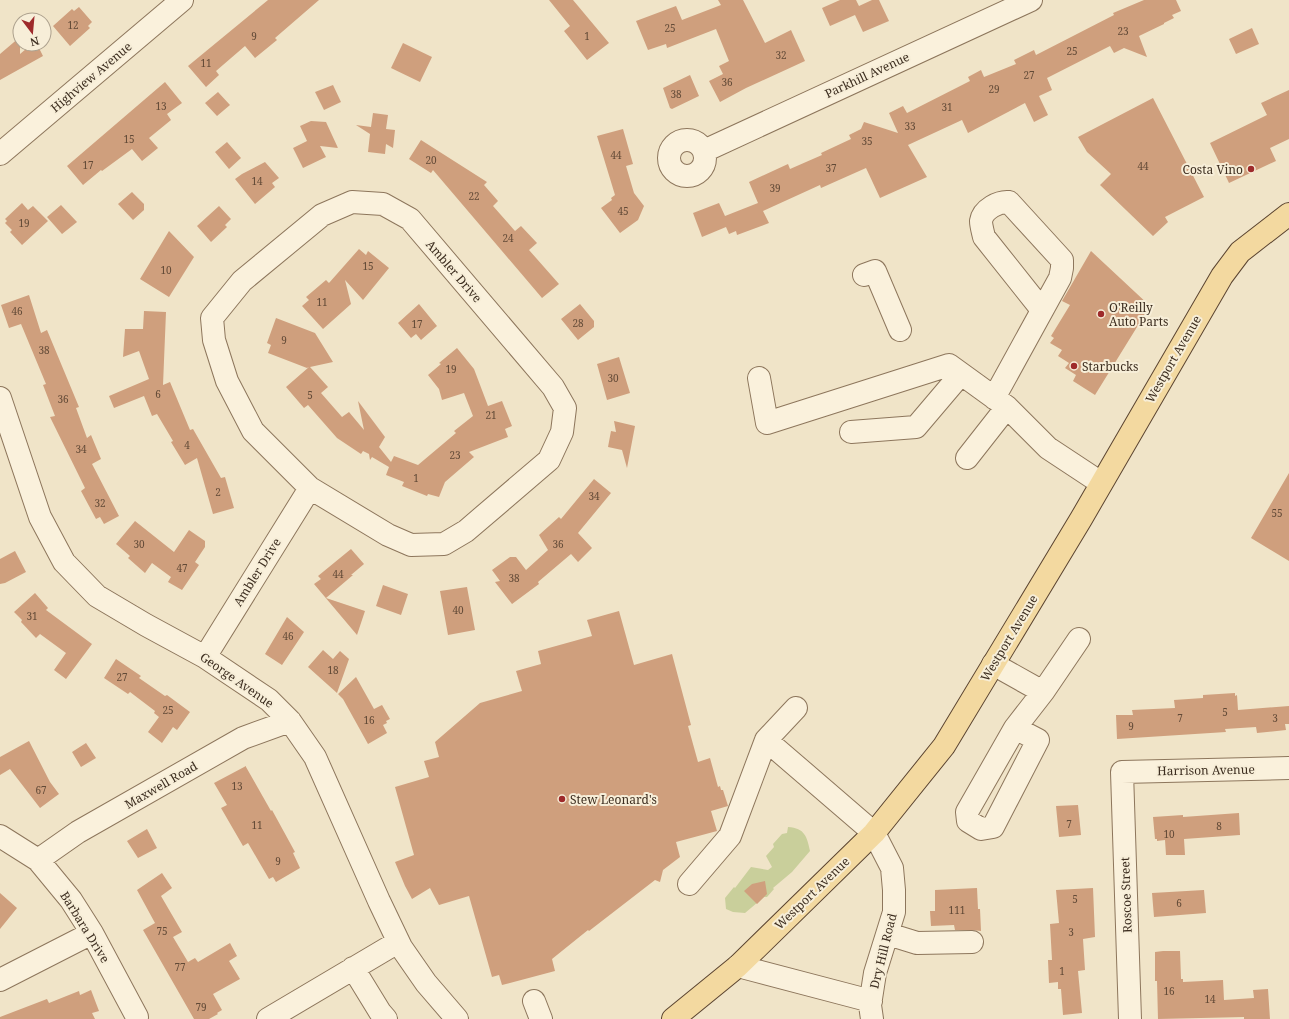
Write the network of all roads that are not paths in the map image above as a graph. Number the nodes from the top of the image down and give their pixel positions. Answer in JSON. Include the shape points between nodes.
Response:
{"nodes":[{"id":1,"x":182,"y":0,"type":"edge"},
{"id":2,"x":1031,"y":0,"type":"edge"},
{"id":3,"x":704,"y":151,"type":"dead end"},
{"id":4,"x":0,"y":154,"type":"edge"},
{"id":5,"x":1289,"y":214,"type":"edge"},
{"id":6,"x":864,"y":275,"type":"dead end"},
{"id":7,"x":1042,"y":310,"type":"junction"},
{"id":8,"x":900,"y":330,"type":"dead end"},
{"id":9,"x":961,"y":374,"type":"junction"},
{"id":10,"x":759,"y":378,"type":"dead end"},
{"id":11,"x":0,"y":398,"type":"edge"},
{"id":12,"x":1000,"y":402,"type":"junction"},
{"id":13,"x":851,"y":432,"type":"dead end"},
{"id":14,"x":967,"y":458,"type":"dead end"},
{"id":15,"x":1101,"y":483,"type":"junction"},
{"id":16,"x":310,"y":488,"type":"junction"},
{"id":17,"x":1079,"y":639,"type":"dead end"},
{"id":18,"x":205,"y":657,"type":"junction"},
{"id":19,"x":993,"y":664,"type":"junction"},
{"id":20,"x":1043,"y":692,"type":"junction"},
{"id":21,"x":796,"y":708,"type":"dead end"},
{"id":22,"x":290,"y":721,"type":"junction"},
{"id":23,"x":1016,"y":728,"type":"junction"},
{"id":24,"x":766,"y":740,"type":"junction"},
{"id":25,"x":1289,"y":768,"type":"edge"},
{"id":26,"x":1122,"y":772,"type":"joint"},
{"id":27,"x":874,"y":833,"type":"junction"},
{"id":28,"x":0,"y":836,"type":"edge"},
{"id":29,"x":38,"y":860,"type":"junction"},
{"id":30,"x":689,"y":884,"type":"dead end"},
{"id":31,"x":92,"y":933,"type":"junction"},
{"id":32,"x":888,"y":934,"type":"junction"},
{"id":33,"x":398,"y":942,"type":"junction"},
{"id":34,"x":972,"y":942,"type":"dead end"},
{"id":35,"x":738,"y":966,"type":"junction"},
{"id":36,"x":353,"y":968,"type":"junction"},
{"id":37,"x":0,"y":980,"type":"edge"},
{"id":38,"x":871,"y":1010,"type":"edge"},
{"id":39,"x":137,"y":1017,"type":"dead end"},
{"id":40,"x":268,"y":1019,"type":"edge"},
{"id":41,"x":386,"y":1019,"type":"edge"},
{"id":42,"x":457,"y":1019,"type":"edge"},
{"id":43,"x":673,"y":1019,"type":"edge"},
{"id":44,"x":1130,"y":1019,"type":"edge"}],
"edges":[{"from":1,"to":4,"type":"street","name":"Highview Avenue"},
{"from":2,"to":3,"type":"street","name":"Parkhill Avenue"},
{"from":5,"to":15,"type":"main road","name":"Westport Avenue","via":[[1240,252],[1222,276]]},
{"from":6,"to":8,"type":"street","via":[[875,271]]},
{"from":7,"to":7,"type":"street","via":[[1060,278],[1062,260],[1009,202],[998,203],[983,215],[981,221],[984,237]]},
{"from":7,"to":12,"type":"street"},
{"from":9,"to":10,"type":"street","via":[[949,366],[767,423]]},
{"from":9,"to":12,"type":"street"},
{"from":9,"to":13,"type":"street","via":[[916,427]]},
{"from":11,"to":18,"type":"street","name":"George Avenue","via":[[40,517],[64,562],[97,596]]},
{"from":12,"to":14,"type":"street"},
{"from":12,"to":15,"type":"street","via":[[1048,448]]},
{"from":15,"to":19,"type":"main road","name":"Westport Avenue"},
{"from":16,"to":16,"type":"street","name":"Ambler Drive","via":[[253,431],[227,381],[214,340],[212,318],[242,281],[322,215],[352,202],[383,204],[410,219],[553,387],[566,408],[562,432],[549,460],[466,531],[444,544],[411,545],[388,535]]},
{"from":16,"to":18,"type":"street","name":"Ambler Drive"},
{"from":17,"to":20,"type":"street"},
{"from":18,"to":22,"type":"street","name":"George Avenue","via":[[269,700]]},
{"from":19,"to":20,"type":"street"},
{"from":19,"to":27,"type":"main road","name":"Westport Avenue","via":[[944,746]]},
{"from":20,"to":23,"type":"street"},
{"from":21,"to":24,"type":"street"},
{"from":22,"to":29,"type":"street","name":"Maxwell Road","via":[[243,738],[78,832]]},
{"from":22,"to":33,"type":"street","name":"George Avenue","via":[[315,757]]},
{"from":23,"to":23,"type":"street","via":[[1038,740],[993,827],[981,829],[968,821],[967,812]]},
{"from":24,"to":27,"type":"street"},
{"from":24,"to":30,"type":"street","via":[[730,836]]},
{"from":25,"to":26,"type":"street","name":"Harrison Avenue"},
{"from":26,"to":44,"type":"street","name":"Roscoe Street"},
{"from":27,"to":32,"type":"street","name":"Dry Hill Road","via":[[892,868],[894,912]]},
{"from":27,"to":35,"type":"main road","name":"Westport Avenue"},
{"from":28,"to":29,"type":"street","name":"Barbara Drive"},
{"from":29,"to":31,"type":"street","name":"Barbara Drive","via":[[71,900]]},
{"from":31,"to":37,"type":"street"},
{"from":31,"to":39,"type":"street","name":"Barbara Drive"},
{"from":32,"to":34,"type":"street","via":[[917,943]]},
{"from":32,"to":38,"type":"street","name":"Dry Hill Road","via":[[875,973]]},
{"from":33,"to":36,"type":"street"},
{"from":33,"to":42,"type":"street","name":"George Avenue","via":[[426,982]]},
{"from":35,"to":38,"type":"street","name":"Dry Hill Road"},
{"from":35,"to":43,"type":"main road","name":"Westport Avenue"},
{"from":36,"to":40,"type":"street"},
{"from":36,"to":41,"type":"street"}]}
